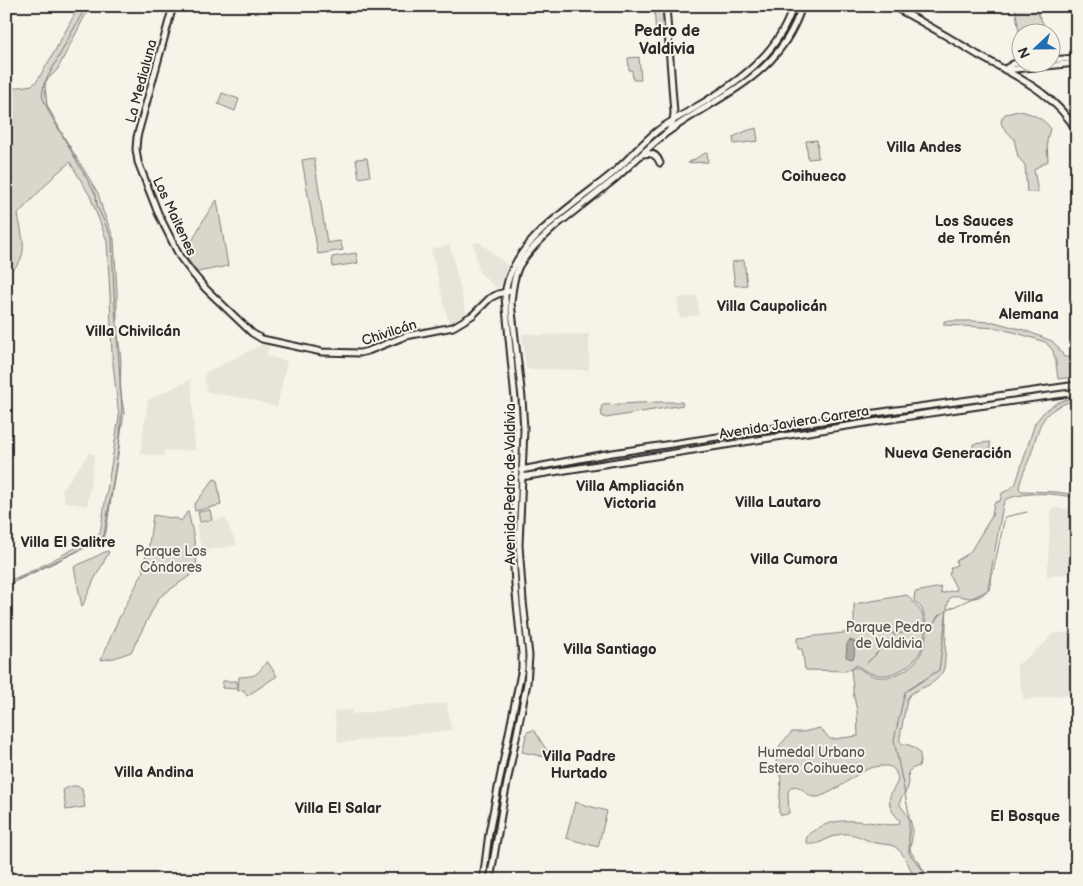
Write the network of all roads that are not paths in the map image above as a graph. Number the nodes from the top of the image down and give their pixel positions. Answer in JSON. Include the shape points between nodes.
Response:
{"nodes":[{"id":1,"x":173,"y":6,"type":"edge"},
{"id":2,"x":666,"y":6,"type":"edge"},
{"id":3,"x":793,"y":6,"type":"edge"},
{"id":4,"x":802,"y":6,"type":"edge"},
{"id":5,"x":892,"y":6,"type":"edge"},
{"id":6,"x":1077,"y":58,"type":"edge"},
{"id":7,"x":1060,"y":59,"type":"edge"},
{"id":8,"x":1077,"y":63,"type":"edge"},
{"id":9,"x":1010,"y":66,"type":"edge"},
{"id":10,"x":1004,"y":70,"type":"junction"},
{"id":11,"x":673,"y":121,"type":"junction"},
{"id":12,"x":669,"y":131,"type":"junction"},
{"id":13,"x":1077,"y":131,"type":"edge"},
{"id":14,"x":639,"y":157,"type":"junction"},
{"id":15,"x":138,"y":162,"type":"joint"},
{"id":16,"x":660,"y":163,"type":"dead end"},
{"id":17,"x":512,"y":291,"type":"junction"},
{"id":18,"x":506,"y":292,"type":"junction"},
{"id":19,"x":262,"y":339,"type":"joint"},
{"id":20,"x":1077,"y":385,"type":"edge"},
{"id":21,"x":1077,"y":392,"type":"edge"},
{"id":22,"x":516,"y":470,"type":"junction"},
{"id":23,"x":522,"y":470,"type":"junction"},
{"id":24,"x":515,"y":477,"type":"junction"},
{"id":25,"x":522,"y":477,"type":"junction"},
{"id":26,"x":483,"y":880,"type":"edge"},
{"id":27,"x":490,"y":880,"type":"edge"}],
"edges":[{"from":1,"to":15,"type":"main road","name":"La Medialuna","via":[[137,137]]},
{"from":2,"to":11,"type":"main road"},
{"from":3,"to":11,"type":"main road","name":"Avenida Pedro de Valdivia","via":[[781,34],[760,61],[724,90]]},
{"from":4,"to":12,"type":"main road","name":"Avenida Pedro de Valdivia","via":[[788,37],[765,67]]},
{"from":5,"to":10,"type":"main road"},
{"from":6,"to":7,"type":"main road"},
{"from":8,"to":10,"type":"main road"},
{"from":9,"to":10,"type":"main road"},
{"from":10,"to":13,"type":"main road","via":[[1048,97]]},
{"from":11,"to":12,"type":"main road"},
{"from":11,"to":18,"type":"main road","name":"Avenida Pedro de Valdivia","via":[[538,232],[519,257]]},
{"from":12,"to":14,"type":"main road","name":"Avenida Pedro de Valdivia"},
{"from":14,"to":16,"type":"main road","via":[[652,154]]},
{"from":14,"to":17,"type":"main road","name":"Avenida Pedro de Valdivia","via":[[534,246],[518,268]]},
{"from":15,"to":19,"type":"main road","name":"Los Maitenes","via":[[158,213],[185,264],[252,333]]},
{"from":17,"to":18,"type":"main road","name":"Chivilcán"},
{"from":17,"to":23,"type":"main road","name":"Avenida Pedro de Valdivia","via":[[524,429]]},
{"from":18,"to":19,"type":"main road","name":"Chivilcán","via":[[490,298],[473,315],[453,327],[406,336],[360,353],[322,352]]},
{"from":18,"to":22,"type":"main road","name":"Avenida Pedro de Valdivia","via":[[517,431]]},
{"from":20,"to":23,"type":"main road","name":"Avenida Javiera Carrera","via":[[606,454]]},
{"from":21,"to":25,"type":"main road","name":"Avenida Javiera Carrera"},
{"from":22,"to":23,"type":"main road","name":"Avenida Javiera Carrera"},
{"from":22,"to":24,"type":"main road","name":"Avenida Pedro de Valdivia"},
{"from":23,"to":25,"type":"main road","name":"Avenida Pedro de Valdivia"},
{"from":24,"to":25,"type":"main road","name":"Avenida Javiera Carrera"},
{"from":24,"to":26,"type":"main road","name":"Avenida Pedro de Valdivia","via":[[513,552],[522,668],[495,800]]},
{"from":25,"to":27,"type":"main road","name":"Avenida Pedro de Valdivia","via":[[519,549],[529,668]]}]}
